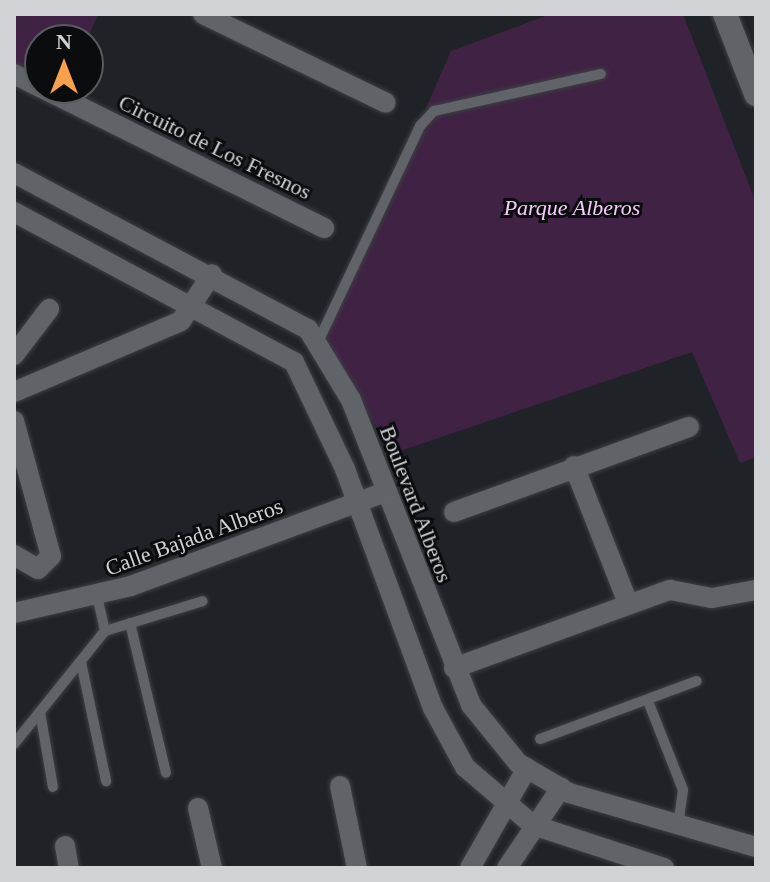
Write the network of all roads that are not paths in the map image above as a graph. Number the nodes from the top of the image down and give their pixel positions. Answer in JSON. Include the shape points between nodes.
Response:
{"nodes":[{"id":1,"x":203,"y":14,"type":"edge"},
{"id":2,"x":725,"y":14,"type":"edge"},
{"id":3,"x":601,"y":74,"type":"dead end"},
{"id":4,"x":756,"y":94,"type":"edge"},
{"id":5,"x":386,"y":103,"type":"dead end"},
{"id":6,"x":73,"y":104,"type":"edge"},
{"id":7,"x":14,"y":173,"type":"edge"},
{"id":8,"x":14,"y":212,"type":"edge"},
{"id":9,"x":324,"y":228,"type":"dead end"},
{"id":10,"x":212,"y":274,"type":"junction"},
{"id":11,"x":195,"y":305,"type":"junction"},
{"id":12,"x":49,"y":309,"type":"dead end"},
{"id":13,"x":317,"y":344,"type":"junction"},
{"id":14,"x":14,"y":355,"type":"edge"},
{"id":15,"x":14,"y":392,"type":"edge"},
{"id":16,"x":14,"y":421,"type":"edge"},
{"id":17,"x":689,"y":427,"type":"dead end"},
{"id":18,"x":574,"y":466,"type":"junction"},
{"id":19,"x":385,"y":492,"type":"junction"},
{"id":20,"x":356,"y":503,"type":"junction"},
{"id":21,"x":454,"y":512,"type":"dead end"},
{"id":22,"x":14,"y":555,"type":"edge"},
{"id":23,"x":756,"y":590,"type":"edge"},
{"id":24,"x":97,"y":596,"type":"junction"},
{"id":25,"x":203,"y":601,"type":"dead end"},
{"id":26,"x":628,"y":603,"type":"junction"},
{"id":27,"x":14,"y":613,"type":"edge"},
{"id":28,"x":130,"y":623,"type":"junction"},
{"id":29,"x":105,"y":631,"type":"junction"},
{"id":30,"x":81,"y":662,"type":"junction"},
{"id":31,"x":454,"y":668,"type":"junction"},
{"id":32,"x":697,"y":681,"type":"dead end"},
{"id":33,"x":648,"y":701,"type":"junction"},
{"id":34,"x":40,"y":712,"type":"junction"},
{"id":35,"x":540,"y":739,"type":"dead end"},
{"id":36,"x":14,"y":744,"type":"edge"},
{"id":37,"x":527,"y":768,"type":"junction"},
{"id":38,"x":166,"y":773,"type":"dead end"},
{"id":39,"x":106,"y":781,"type":"dead end"},
{"id":40,"x":340,"y":786,"type":"dead end"},
{"id":41,"x":53,"y":787,"type":"dead end"},
{"id":42,"x":561,"y":788,"type":"junction"},
{"id":43,"x":503,"y":805,"type":"junction"},
{"id":44,"x":198,"y":808,"type":"dead end"},
{"id":45,"x":533,"y":825,"type":"junction"},
{"id":46,"x":678,"y":825,"type":"junction"},
{"id":47,"x":65,"y":846,"type":"dead end"},
{"id":48,"x":756,"y":847,"type":"edge"},
{"id":49,"x":616,"y":861,"type":"edge"},
{"id":50,"x":69,"y":868,"type":"edge"},
{"id":51,"x":212,"y":868,"type":"edge"},
{"id":52,"x":357,"y":868,"type":"edge"},
{"id":53,"x":470,"y":868,"type":"edge"},
{"id":54,"x":507,"y":868,"type":"edge"},
{"id":55,"x":664,"y":868,"type":"edge"}],
"edges":[{"from":1,"to":5,"type":"street"},
{"from":2,"to":4,"type":"street"},
{"from":3,"to":13,"type":"lane","via":[[434,111],[420,126]]},
{"from":6,"to":9,"type":"street","name":"Circuito de Los Fresnos"},
{"from":7,"to":10,"type":"street","name":"Boulevard Alberos"},
{"from":8,"to":11,"type":"street"},
{"from":10,"to":11,"type":"street"},
{"from":10,"to":13,"type":"street","name":"Boulevard Alberos","via":[[308,329]]},
{"from":11,"to":15,"type":"street","via":[[181,321]]},
{"from":11,"to":20,"type":"street","via":[[294,362],[317,400]]},
{"from":12,"to":14,"type":"street"},
{"from":13,"to":19,"type":"street","name":"Boulevard Alberos","via":[[351,400]]},
{"from":16,"to":22,"type":"street","via":[[51,556],[38,569]]},
{"from":17,"to":18,"type":"street"},
{"from":18,"to":21,"type":"street"},
{"from":18,"to":26,"type":"street"},
{"from":19,"to":20,"type":"street","name":"Calle Bajada Alberos"},
{"from":19,"to":31,"type":"street","name":"Boulevard Alberos"},
{"from":20,"to":24,"type":"street","name":"Calle Bajada Alberos"},
{"from":20,"to":43,"type":"street","via":[[433,708],[465,767]]},
{"from":23,"to":26,"type":"street","via":[[712,598],[670,590]]},
{"from":24,"to":27,"type":"street","name":"Calle Bajada Alberos"},
{"from":24,"to":29,"type":"lane"},
{"from":25,"to":28,"type":"lane"},
{"from":26,"to":31,"type":"street"},
{"from":28,"to":29,"type":"lane"},
{"from":28,"to":38,"type":"lane"},
{"from":29,"to":30,"type":"lane"},
{"from":30,"to":34,"type":"lane"},
{"from":30,"to":39,"type":"lane"},
{"from":31,"to":37,"type":"street","name":"Boulevard Alberos","via":[[471,705]]},
{"from":32,"to":33,"type":"lane"},
{"from":33,"to":35,"type":"lane"},
{"from":33,"to":46,"type":"lane","via":[[683,790]]},
{"from":34,"to":36,"type":"lane"},
{"from":34,"to":41,"type":"lane"},
{"from":37,"to":42,"type":"street","name":"Boulevard Alberos"},
{"from":37,"to":43,"type":"street"},
{"from":40,"to":52,"type":"street"},
{"from":42,"to":45,"type":"street"},
{"from":42,"to":46,"type":"street","name":"Boulevard Alberos"},
{"from":43,"to":45,"type":"street"},
{"from":43,"to":53,"type":"street"},
{"from":44,"to":51,"type":"street"},
{"from":45,"to":49,"type":"street"},
{"from":45,"to":54,"type":"street"},
{"from":46,"to":48,"type":"street","name":"Boulevard Alberos"},
{"from":47,"to":50,"type":"street"},
{"from":49,"to":55,"type":"street"}]}
